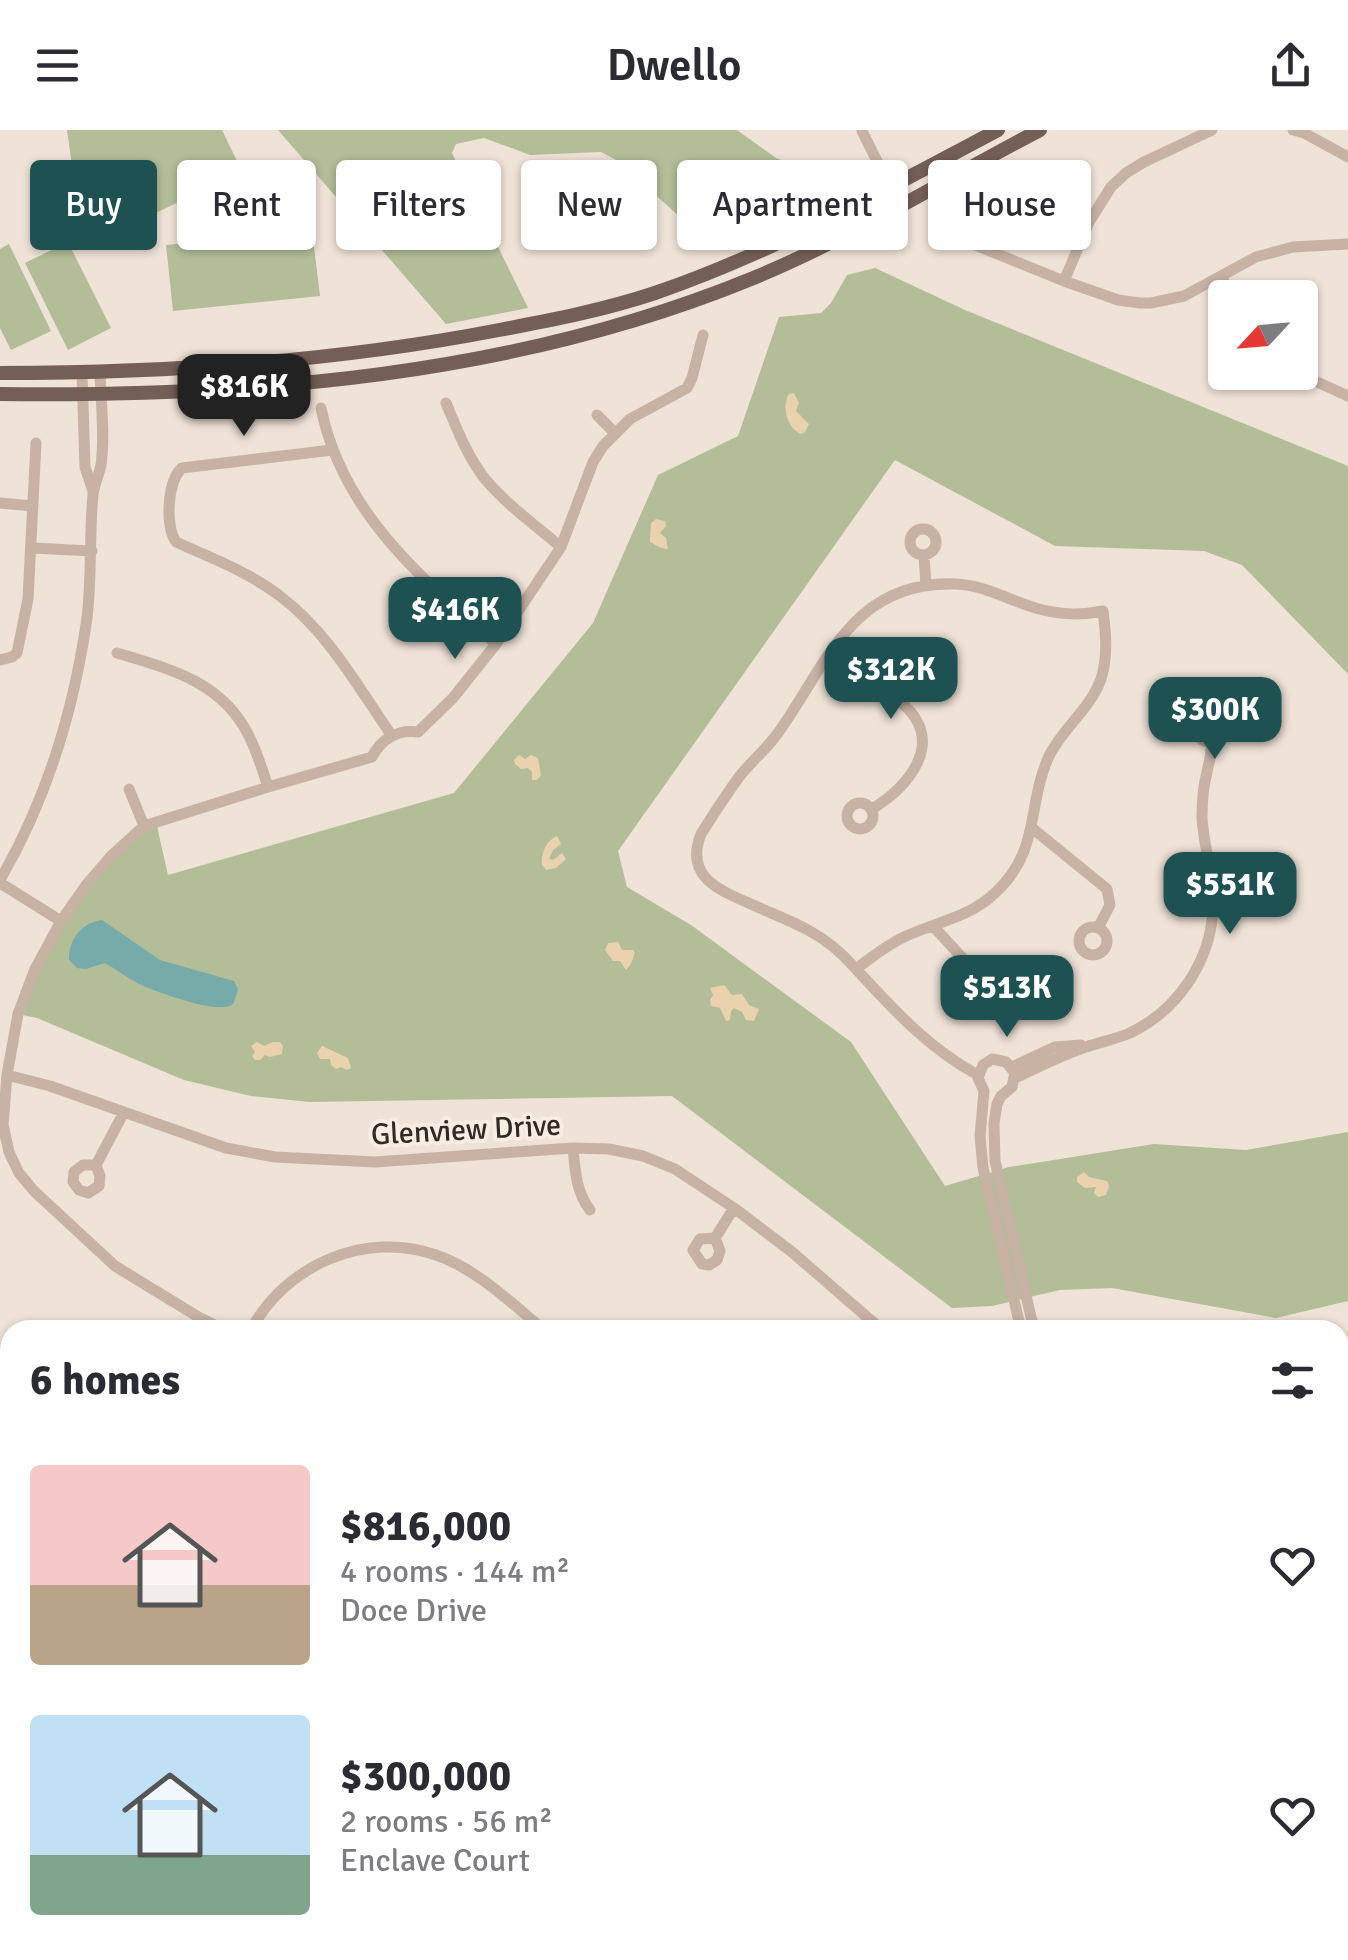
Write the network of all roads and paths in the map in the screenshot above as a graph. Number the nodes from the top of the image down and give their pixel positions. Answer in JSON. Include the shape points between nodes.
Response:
{"nodes":[{"id":1,"x":861,"y":130,"type":"edge"},
{"id":2,"x":998,"y":130,"type":"edge"},
{"id":3,"x":1040,"y":130,"type":"edge"},
{"id":4,"x":1212,"y":130,"type":"edge"},
{"id":5,"x":1293,"y":130,"type":"edge"},
{"id":6,"x":1348,"y":156,"type":"edge"},
{"id":7,"x":876,"y":160,"type":"edge"},
{"id":8,"x":1348,"y":244,"type":"edge"},
{"id":9,"x":987,"y":250,"type":"edge"},
{"id":10,"x":1221,"y":276,"type":"junction"},
{"id":11,"x":1223,"y":280,"type":"edge"},
{"id":12,"x":1064,"y":281,"type":"junction"},
{"id":13,"x":617,"y":305,"type":"junction"},
{"id":14,"x":622,"y":325,"type":"junction"},
{"id":15,"x":702,"y":335,"type":"dead end"},
{"id":16,"x":0,"y":373,"type":"edge"},
{"id":17,"x":82,"y":373,"type":"junction"},
{"id":18,"x":100,"y":373,"type":"junction"},
{"id":19,"x":1318,"y":383,"type":"edge"},
{"id":20,"x":0,"y":394,"type":"edge"},
{"id":21,"x":82,"y":395,"type":"junction"},
{"id":22,"x":101,"y":395,"type":"junction"},
{"id":23,"x":1348,"y":396,"type":"edge"},
{"id":24,"x":446,"y":403,"type":"dead end"},
{"id":25,"x":321,"y":408,"type":"dead end"},
{"id":26,"x":597,"y":415,"type":"dead end"},
{"id":27,"x":614,"y":433,"type":"junction"},
{"id":28,"x":36,"y":443,"type":"dead end"},
{"id":29,"x":332,"y":450,"type":"junction"},
{"id":30,"x":93,"y":490,"type":"junction"},
{"id":31,"x":0,"y":504,"type":"edge"},
{"id":32,"x":33,"y":506,"type":"junction"},
{"id":33,"x":561,"y":547,"type":"junction"},
{"id":34,"x":32,"y":548,"type":"junction"},
{"id":35,"x":92,"y":551,"type":"junction"},
{"id":36,"x":924,"y":555,"type":"dead end"},
{"id":37,"x":926,"y":586,"type":"junction"},
{"id":38,"x":496,"y":644,"type":"junction"},
{"id":39,"x":116,"y":653,"type":"dead end"},
{"id":40,"x":828,"y":654,"type":"junction"},
{"id":41,"x":6,"y":658,"type":"edge"},
{"id":42,"x":392,"y":736,"type":"junction"},
{"id":43,"x":1212,"y":742,"type":"dead end"},
{"id":44,"x":268,"y":786,"type":"junction"},
{"id":45,"x":129,"y":789,"type":"dead end"},
{"id":46,"x":872,"y":809,"type":"dead end"},
{"id":47,"x":144,"y":826,"type":"junction"},
{"id":48,"x":1032,"y":828,"type":"junction"},
{"id":49,"x":0,"y":882,"type":"edge"},
{"id":50,"x":60,"y":921,"type":"junction"},
{"id":51,"x":933,"y":926,"type":"junction"},
{"id":52,"x":1098,"y":928,"type":"dead end"},
{"id":53,"x":968,"y":964,"type":"dead end"},
{"id":54,"x":856,"y":969,"type":"junction"},
{"id":55,"x":1014,"y":1072,"type":"junction"},
{"id":56,"x":978,"y":1074,"type":"junction"},
{"id":57,"x":7,"y":1075,"type":"junction"},
{"id":58,"x":124,"y":1112,"type":"junction"},
{"id":59,"x":572,"y":1148,"type":"junction"},
{"id":60,"x":96,"y":1164,"type":"dead end"},
{"id":61,"x":734,"y":1208,"type":"junction"},
{"id":62,"x":590,"y":1210,"type":"dead end"},
{"id":63,"x":715,"y":1238,"type":"dead end"},
{"id":64,"x":204,"y":1320,"type":"edge"},
{"id":65,"x":258,"y":1320,"type":"edge"},
{"id":66,"x":532,"y":1320,"type":"edge"},
{"id":67,"x":870,"y":1320,"type":"edge"},
{"id":68,"x":1020,"y":1320,"type":"edge"},
{"id":69,"x":1032,"y":1320,"type":"edge"}],
"edges":[{"from":1,"to":7,"type":"street"},
{"from":2,"to":13,"type":"main road","via":[[764,250]]},
{"from":3,"to":14,"type":"main road","via":[[801,256]]},
{"from":4,"to":12,"type":"street","via":[[1144,162],[1111,187]]},
{"from":5,"to":6,"type":"street"},
{"from":8,"to":10,"type":"street","via":[[1293,247]]},
{"from":9,"to":12,"type":"street"},
{"from":10,"to":11,"type":"street"},
{"from":10,"to":12,"type":"street","via":[[1184,296],[1151,303],[1118,300]]},
{"from":13,"to":14,"type":"main road"},
{"from":13,"to":18,"type":"main road","via":[[424,344],[296,361]]},
{"from":14,"to":22,"type":"main road","via":[[385,374]]},
{"from":15,"to":27,"type":"street","via":[[687,388]]},
{"from":16,"to":17,"type":"main road"},
{"from":17,"to":18,"type":"main road"},
{"from":17,"to":21,"type":"street"},
{"from":18,"to":22,"type":"street"},
{"from":19,"to":23,"type":"street"},
{"from":20,"to":21,"type":"main road"},
{"from":21,"to":22,"type":"main road"},
{"from":21,"to":30,"type":"street","via":[[85,467]]},
{"from":22,"to":30,"type":"street","via":[[100,468]]},
{"from":24,"to":33,"type":"street","via":[[486,479]]},
{"from":25,"to":29,"type":"street"},
{"from":26,"to":27,"type":"street"},
{"from":27,"to":33,"type":"street","via":[[593,462]]},
{"from":28,"to":32,"type":"street"},
{"from":29,"to":38,"type":"street","via":[[388,542]]},
{"from":29,"to":42,"type":"street","via":[[182,468],[171,484],[170,532],[176,542],[248,576],[301,614]]},
{"from":30,"to":35,"type":"street"},
{"from":31,"to":32,"type":"street"},
{"from":32,"to":34,"type":"street"},
{"from":33,"to":38,"type":"street"},
{"from":34,"to":35,"type":"street"},
{"from":34,"to":41,"type":"street","via":[[17,652]]},
{"from":35,"to":49,"type":"street","via":[[70,701],[38,805]]},
{"from":36,"to":37,"type":"street"},
{"from":37,"to":40,"type":"street","via":[[870,608]]},
{"from":37,"to":48,"type":"street","via":[[978,587],[1058,613],[1103,611],[1107,644],[1100,682],[1048,758]]},
{"from":38,"to":42,"type":"street","via":[[430,722],[418,732]]},
{"from":39,"to":44,"type":"street","via":[[182,673],[219,696],[247,732]]},
{"from":40,"to":46,"type":"street","via":[[904,706],[920,730],[920,753],[909,778]]},
{"from":40,"to":54,"type":"street","via":[[696,848],[714,887],[813,932]]},
{"from":42,"to":44,"type":"street","via":[[372,757]]},
{"from":43,"to":55,"type":"street","via":[[1202,815],[1214,908],[1202,959],[1160,1014],[1130,1033]]},
{"from":44,"to":47,"type":"street"},
{"from":45,"to":47,"type":"street"},
{"from":47,"to":50,"type":"street"},
{"from":48,"to":51,"type":"street","via":[[1022,858],[997,892]]},
{"from":48,"to":52,"type":"street","via":[[1105,887],[1110,902]]},
{"from":49,"to":50,"type":"street"},
{"from":50,"to":57,"type":"street","via":[[18,1014]]},
{"from":51,"to":53,"type":"street"},
{"from":51,"to":54,"type":"street","via":[[894,942]]},
{"from":54,"to":56,"type":"street","via":[[922,1038]]},
{"from":55,"to":56,"type":"street","via":[[1003,1060],[992,1060]]},
{"from":55,"to":69,"type":"street","via":[[1012,1087],[997,1104],[993,1142]]},
{"from":56,"to":68,"type":"street","via":[[984,1091],[982,1168]]},
{"from":57,"to":58,"type":"street","name":"Glenview Drive"},
{"from":57,"to":64,"type":"street","via":[[3,1126],[19,1174],[114,1266]]},
{"from":58,"to":59,"type":"street","name":"Glenview Drive","via":[[226,1148],[276,1157],[374,1162]]},
{"from":58,"to":60,"type":"street"},
{"from":59,"to":61,"type":"street","name":"Glenview Drive","via":[[643,1156],[675,1168]]},
{"from":59,"to":62,"type":"street","via":[[576,1180]]},
{"from":61,"to":63,"type":"street"},
{"from":61,"to":67,"type":"street","name":"Glenview Drive"},
{"from":65,"to":66,"type":"street","via":[[302,1272],[334,1256],[386,1247],[436,1254],[469,1270]]}]}
